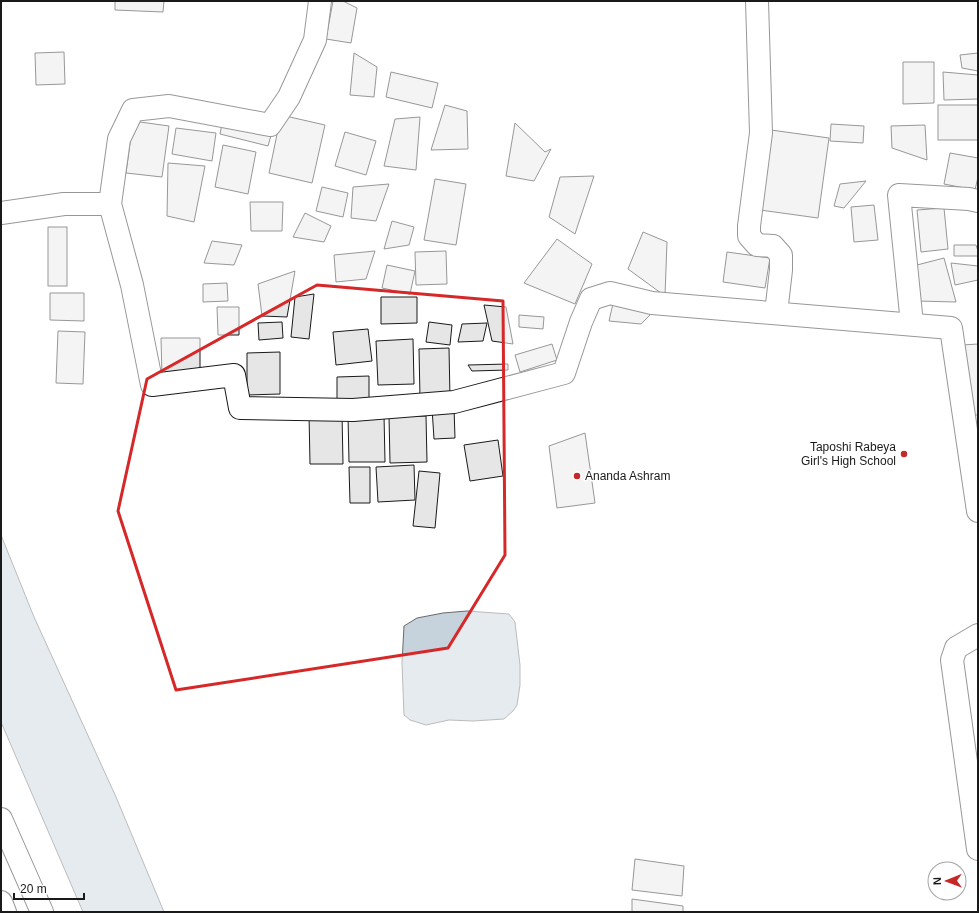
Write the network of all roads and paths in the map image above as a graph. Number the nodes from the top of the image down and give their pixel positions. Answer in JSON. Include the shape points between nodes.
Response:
{"nodes":[{"id":1,"x":320,"y":1,"type":"edge"},
{"id":2,"x":757,"y":1,"type":"edge"},
{"id":3,"x":978,"y":201,"type":"edge"},
{"id":4,"x":110,"y":204,"type":"junction"},
{"id":5,"x":1,"y":213,"type":"edge"},
{"id":6,"x":776,"y":313,"type":"junction"},
{"id":7,"x":912,"y":324,"type":"junction"},
{"id":8,"x":978,"y":511,"type":"edge"},
{"id":9,"x":978,"y":635,"type":"edge"},
{"id":10,"x":1,"y":818,"type":"edge"},
{"id":11,"x":978,"y":849,"type":"edge"},
{"id":12,"x":1,"y":902,"type":"edge"},
{"id":13,"x":5,"y":912,"type":"edge"},
{"id":14,"x":42,"y":912,"type":"edge"}],
"edges":[{"from":1,"to":4,"type":"main road","via":[[315,40],[289,97],[270,124],[169,106],[133,110],[119,139]]},
{"from":2,"to":6,"type":"main road","via":[[761,133],[749,236],[757,245],[773,246],[781,255]]},
{"from":3,"to":7,"type":"main road","via":[[899,195]]},
{"from":4,"to":5,"type":"main road","via":[[64,204]]},
{"from":4,"to":6,"type":"main road","via":[[132,285],[152,385],[234,375],[240,408],[353,410],[454,402],[564,373],[591,299],[610,293],[652,303]]},
{"from":6,"to":7,"type":"main road"},
{"from":7,"to":8,"type":"main road","via":[[951,328]]},
{"from":9,"to":11,"type":"main road","via":[[956,648],[952,660]]},
{"from":10,"to":14,"type":"main road"},
{"from":12,"to":13,"type":"main road"}]}
